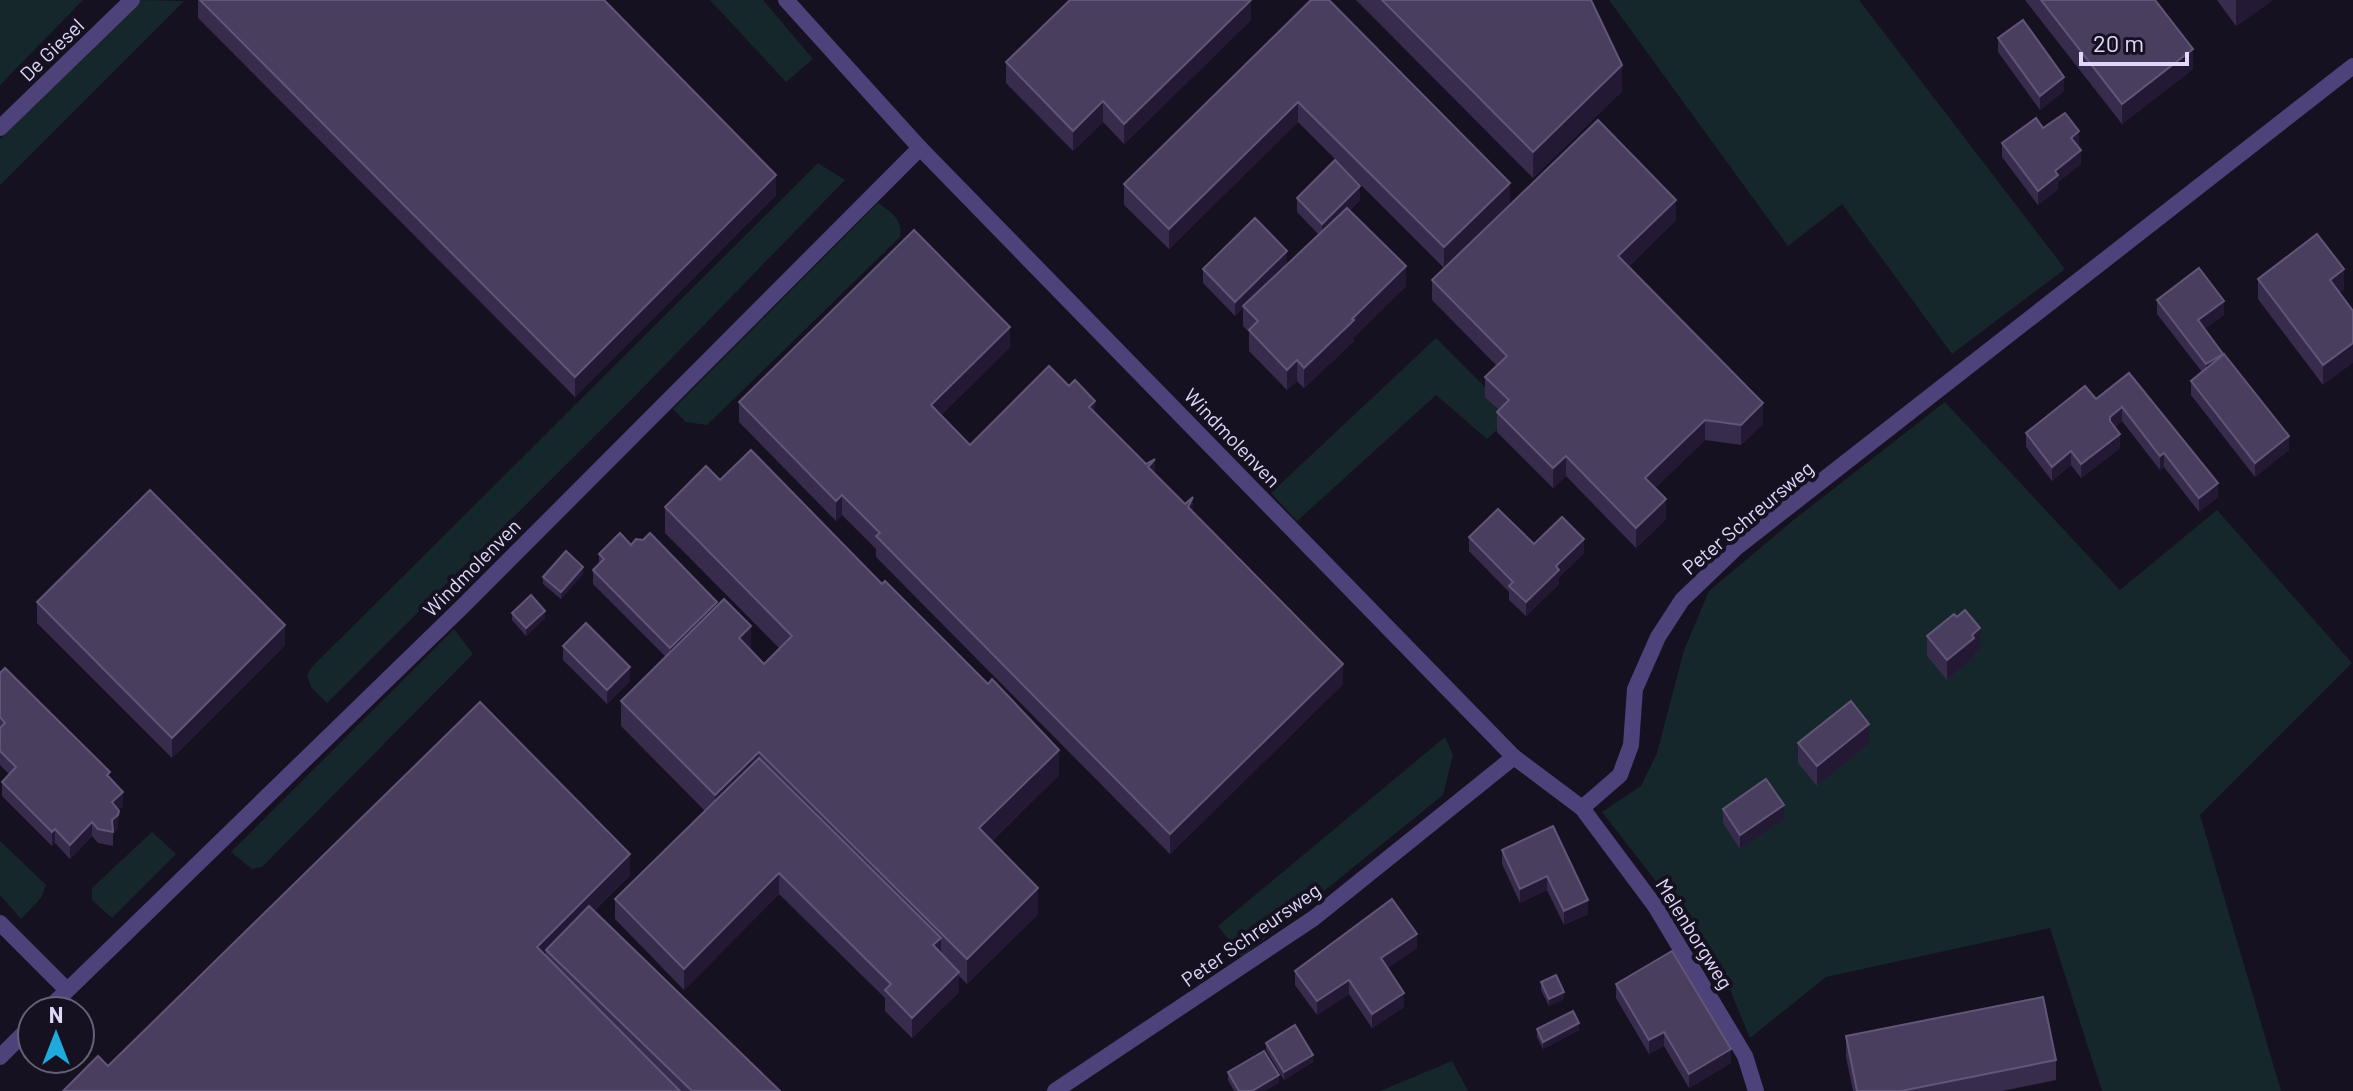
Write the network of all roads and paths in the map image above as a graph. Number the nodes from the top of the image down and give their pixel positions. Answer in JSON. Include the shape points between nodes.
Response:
{"nodes":[{"id":1,"x":132,"y":0,"type":"edge"},
{"id":2,"x":786,"y":0,"type":"edge"},
{"id":3,"x":2353,"y":66,"type":"edge"},
{"id":4,"x":0,"y":128,"type":"edge"},
{"id":5,"x":920,"y":148,"type":"junction"},
{"id":6,"x":1514,"y":757,"type":"junction"},
{"id":7,"x":1582,"y":808,"type":"junction"},
{"id":8,"x":0,"y":923,"type":"edge"},
{"id":9,"x":67,"y":990,"type":"junction"},
{"id":10,"x":62,"y":995,"type":"edge"},
{"id":11,"x":16,"y":1041,"type":"edge"},
{"id":12,"x":0,"y":1057,"type":"edge"},
{"id":13,"x":1055,"y":1091,"type":"edge"},
{"id":14,"x":1756,"y":1091,"type":"edge"}],
"edges":[{"from":1,"to":4,"type":"street","name":"De Giesel"},
{"from":2,"to":5,"type":"street","name":"Windmolenven"},
{"from":3,"to":7,"type":"street","name":"Peter Schreursweg","via":[[1736,548],[1682,600],[1658,637],[1635,689],[1631,745],[1620,775]]},
{"from":5,"to":6,"type":"street","name":"Windmolenven"},
{"from":5,"to":9,"type":"street","name":"Windmolenven","via":[[463,606]]},
{"from":6,"to":7,"type":"street"},
{"from":6,"to":13,"type":"street","name":"Peter Schreursweg","via":[[1314,918]]},
{"from":7,"to":14,"type":"street","name":"Melenborgweg","via":[[1655,906],[1745,1056]]},
{"from":8,"to":9,"type":"street"},
{"from":9,"to":10,"type":"street","name":"Windmolenven"},
{"from":11,"to":12,"type":"street"}]}
